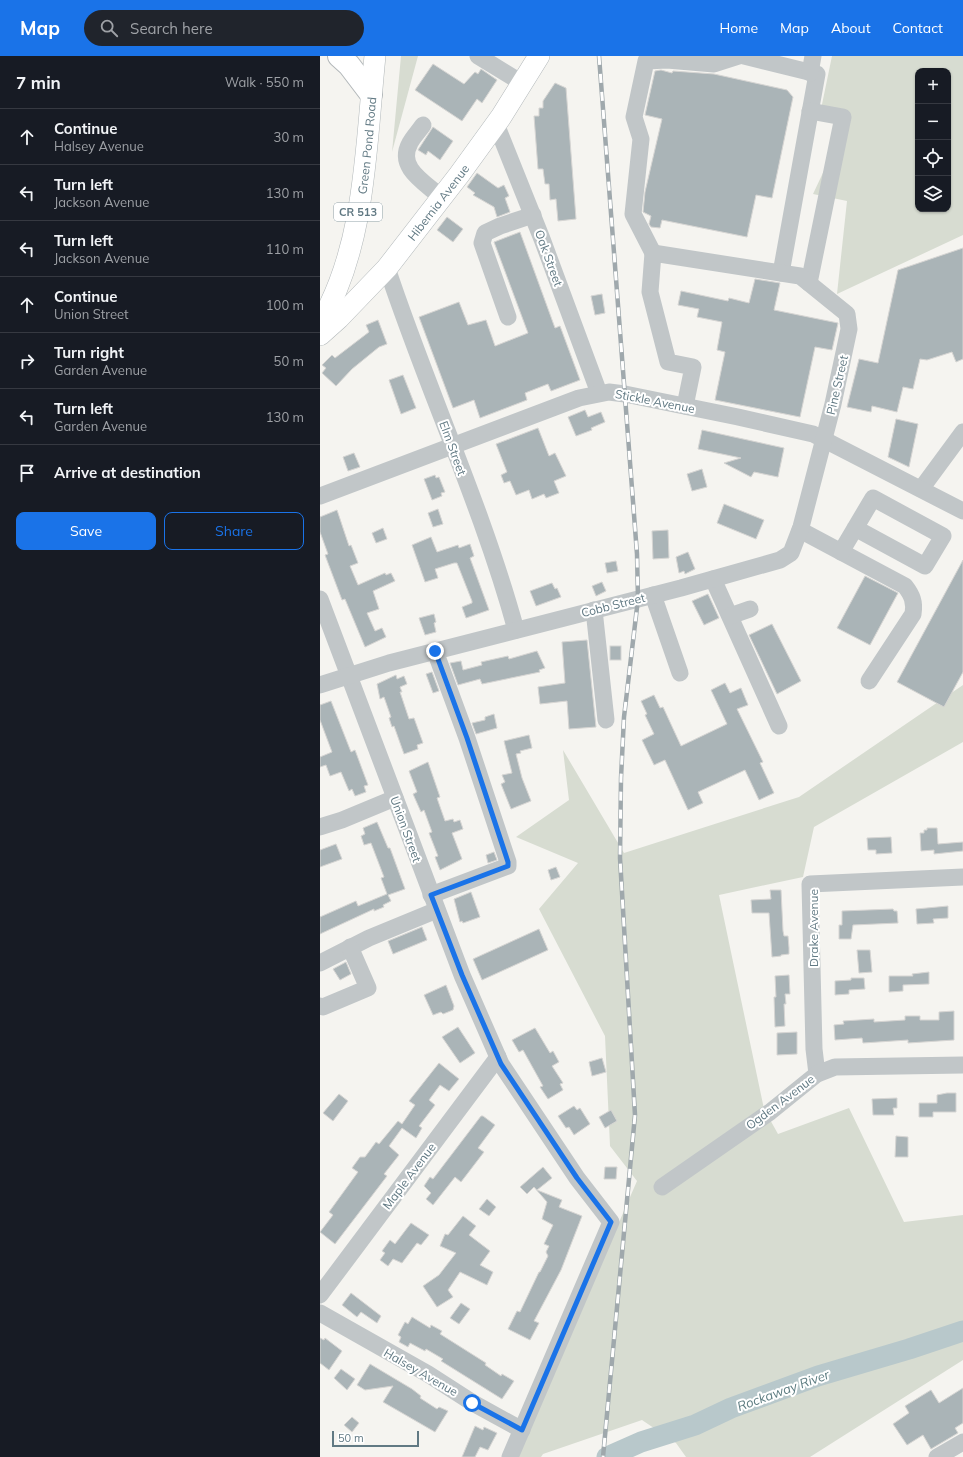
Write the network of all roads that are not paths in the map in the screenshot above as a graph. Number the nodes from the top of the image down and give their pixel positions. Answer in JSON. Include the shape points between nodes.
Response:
{"nodes":[{"id":1,"x":338,"y":56,"type":"edge"},
{"id":2,"x":374,"y":56,"type":"edge"},
{"id":3,"x":478,"y":56,"type":"edge"},
{"id":4,"x":539,"y":56,"type":"edge"},
{"id":5,"x":739,"y":56,"type":"edge"},
{"id":6,"x":744,"y":56,"type":"edge"},
{"id":7,"x":812,"y":64,"type":"edge"},
{"id":8,"x":522,"y":83,"type":"junction"},
{"id":9,"x":371,"y":94,"type":"junction"},
{"id":10,"x":810,"y":111,"type":"junction"},
{"id":11,"x":496,"y":124,"type":"junction"},
{"id":12,"x":423,"y":125,"type":"dead end"},
{"id":13,"x":442,"y":198,"type":"junction"},
{"id":14,"x":533,"y":216,"type":"junction"},
{"id":15,"x":652,"y":253,"type":"junction"},
{"id":16,"x":387,"y":268,"type":"junction"},
{"id":17,"x":781,"y":273,"type":"junction"},
{"id":18,"x":808,"y":283,"type":"junction"},
{"id":19,"x":508,"y":317,"type":"dead end"},
{"id":20,"x":320,"y":323,"type":"edge"},
{"id":21,"x":320,"y":335,"type":"edge"},
{"id":22,"x":599,"y":393,"type":"junction"},
{"id":23,"x":685,"y":406,"type":"junction"},
{"id":24,"x":963,"y":432,"type":"edge"},
{"id":25,"x":824,"y":440,"type":"junction"},
{"id":26,"x":452,"y":446,"type":"junction"},
{"id":27,"x":921,"y":489,"type":"junction"},
{"id":28,"x":320,"y":496,"type":"edge"},
{"id":29,"x":963,"y":511,"type":"edge"},
{"id":30,"x":855,"y":528,"type":"junction"},
{"id":31,"x":800,"y":530,"type":"junction"},
{"id":32,"x":841,"y":552,"type":"junction"},
{"id":33,"x":713,"y":579,"type":"junction"},
{"id":34,"x":653,"y":595,"type":"junction"},
{"id":35,"x":320,"y":599,"type":"edge"},
{"id":36,"x":750,"y":609,"type":"dead end"},
{"id":37,"x":594,"y":610,"type":"junction"},
{"id":38,"x":730,"y":616,"type":"junction"},
{"id":39,"x":516,"y":630,"type":"junction"},
{"id":40,"x":435,"y":651,"type":"junction"},
{"id":41,"x":680,"y":673,"type":"dead end"},
{"id":42,"x":349,"y":675,"type":"junction"},
{"id":43,"x":869,"y":681,"type":"dead end"},
{"id":44,"x":320,"y":685,"type":"edge"},
{"id":45,"x":606,"y":720,"type":"dead end"},
{"id":46,"x":779,"y":726,"type":"dead end"},
{"id":47,"x":395,"y":798,"type":"junction"},
{"id":48,"x":320,"y":827,"type":"edge"},
{"id":49,"x":963,"y":877,"type":"edge"},
{"id":50,"x":434,"y":902,"type":"junction"},
{"id":51,"x":350,"y":947,"type":"junction"},
{"id":52,"x":320,"y":963,"type":"edge"},
{"id":53,"x":320,"y":1006,"type":"edge"},
{"id":54,"x":498,"y":1057,"type":"junction"},
{"id":55,"x":963,"y":1065,"type":"edge"},
{"id":56,"x":817,"y":1074,"type":"junction"},
{"id":57,"x":662,"y":1187,"type":"dead end"},
{"id":58,"x":320,"y":1295,"type":"edge"},
{"id":59,"x":320,"y":1313,"type":"edge"},
{"id":60,"x":522,"y":1430,"type":"junction"},
{"id":61,"x":963,"y":1442,"type":"edge"},
{"id":62,"x":510,"y":1457,"type":"edge"},
{"id":63,"x":938,"y":1457,"type":"edge"}],
"edges":[{"from":1,"to":9,"type":"highway","via":[[349,65]]},
{"from":2,"to":9,"type":"main road","name":"Green Pond Road","number":"CR 513"},
{"from":3,"to":8,"type":"street"},
{"from":4,"to":8,"type":"main road","name":"Hibernia Avenue"},
{"from":5,"to":15,"type":"street","via":[[714,64],[646,61],[634,117],[641,139],[633,214]]},
{"from":6,"to":7,"type":"street"},
{"from":7,"to":10,"type":"street","via":[[816,74]]},
{"from":8,"to":11,"type":"main road","name":"Hibernia Avenue"},
{"from":9,"to":20,"type":"main road","name":"Green Pond Road","number":"CR 513","via":[[360,204],[339,281]]},
{"from":10,"to":17,"type":"street"},
{"from":10,"to":18,"type":"street","via":[[843,117]]},
{"from":11,"to":13,"type":"main road","name":"Hibernia Avenue"},
{"from":11,"to":14,"type":"street","name":"Oak Street"},
{"from":12,"to":13,"type":"street","via":[[409,143],[406,162],[409,169]]},
{"from":13,"to":16,"type":"main road","name":"Hibernia Avenue"},
{"from":14,"to":19,"type":"street","via":[[485,233],[482,243]]},
{"from":14,"to":22,"type":"street","name":"Oak Street"},
{"from":15,"to":17,"type":"street"},
{"from":15,"to":23,"type":"street","via":[[650,292],[668,362],[693,367]]},
{"from":16,"to":21,"type":"main road","name":"Hibernia Avenue"},
{"from":16,"to":26,"type":"street","name":"Elm Street"},
{"from":17,"to":18,"type":"street","via":[[800,276]]},
{"from":18,"to":25,"type":"street","name":"Pine Street","via":[[847,314],[849,329]]},
{"from":22,"to":23,"type":"street","name":"Stickle Avenue","via":[[625,394]]},
{"from":22,"to":26,"type":"street","name":"Stickle Avenue","via":[[579,398]]},
{"from":23,"to":25,"type":"street","name":"Stickle Avenue","via":[[813,434]]},
{"from":24,"to":27,"type":"street"},
{"from":25,"to":27,"type":"street","name":"Stickle Avenue"},
{"from":25,"to":31,"type":"street","name":"Cobb Street"},
{"from":26,"to":28,"type":"street","name":"Stickle Avenue"},
{"from":26,"to":39,"type":"street","name":"Elm Street","via":[[507,595]]},
{"from":27,"to":29,"type":"street","name":"Stickle Avenue"},
{"from":30,"to":30,"type":"street","via":[[873,498],[943,536],[925,566]]},
{"from":30,"to":32,"type":"street"},
{"from":31,"to":32,"type":"street"},
{"from":31,"to":33,"type":"street","name":"Cobb Street","via":[[794,548],[788,556]]},
{"from":32,"to":43,"type":"street","via":[[905,586],[913,600],[913,614]]},
{"from":33,"to":34,"type":"street","name":"Cobb Street"},
{"from":33,"to":38,"type":"street"},
{"from":34,"to":37,"type":"street","name":"Cobb Street"},
{"from":34,"to":41,"type":"street"},
{"from":35,"to":42,"type":"street","name":"Union Street"},
{"from":36,"to":38,"type":"street"},
{"from":37,"to":39,"type":"street","name":"Cobb Street"},
{"from":37,"to":45,"type":"street"},
{"from":38,"to":46,"type":"street"},
{"from":39,"to":40,"type":"street","name":"Cobb Street"},
{"from":40,"to":42,"type":"street","name":"Cobb Street"},
{"from":40,"to":50,"type":"street","via":[[467,738],[508,866]]},
{"from":42,"to":44,"type":"street","name":"Cobb Street"},
{"from":42,"to":47,"type":"street","name":"Union Street"},
{"from":47,"to":48,"type":"street"},
{"from":47,"to":50,"type":"street","name":"Union Street"},
{"from":49,"to":56,"type":"street","name":"Drake Avenue","via":[[810,884]]},
{"from":50,"to":51,"type":"street"},
{"from":50,"to":54,"type":"street","name":"Union Street"},
{"from":51,"to":52,"type":"street"},
{"from":51,"to":53,"type":"street","via":[[368,988]]},
{"from":54,"to":58,"type":"street","name":"Maple Avenue"},
{"from":54,"to":60,"type":"street","name":"Union Street","via":[[577,1178],[611,1222]]},
{"from":55,"to":56,"type":"street","name":"Ogden Avenue","via":[[840,1067]]},
{"from":56,"to":57,"type":"street","name":"Ogden Avenue","via":[[770,1112]]},
{"from":59,"to":60,"type":"street","name":"Halsey Avenue"},
{"from":60,"to":62,"type":"street"},
{"from":61,"to":63,"type":"street"}]}
